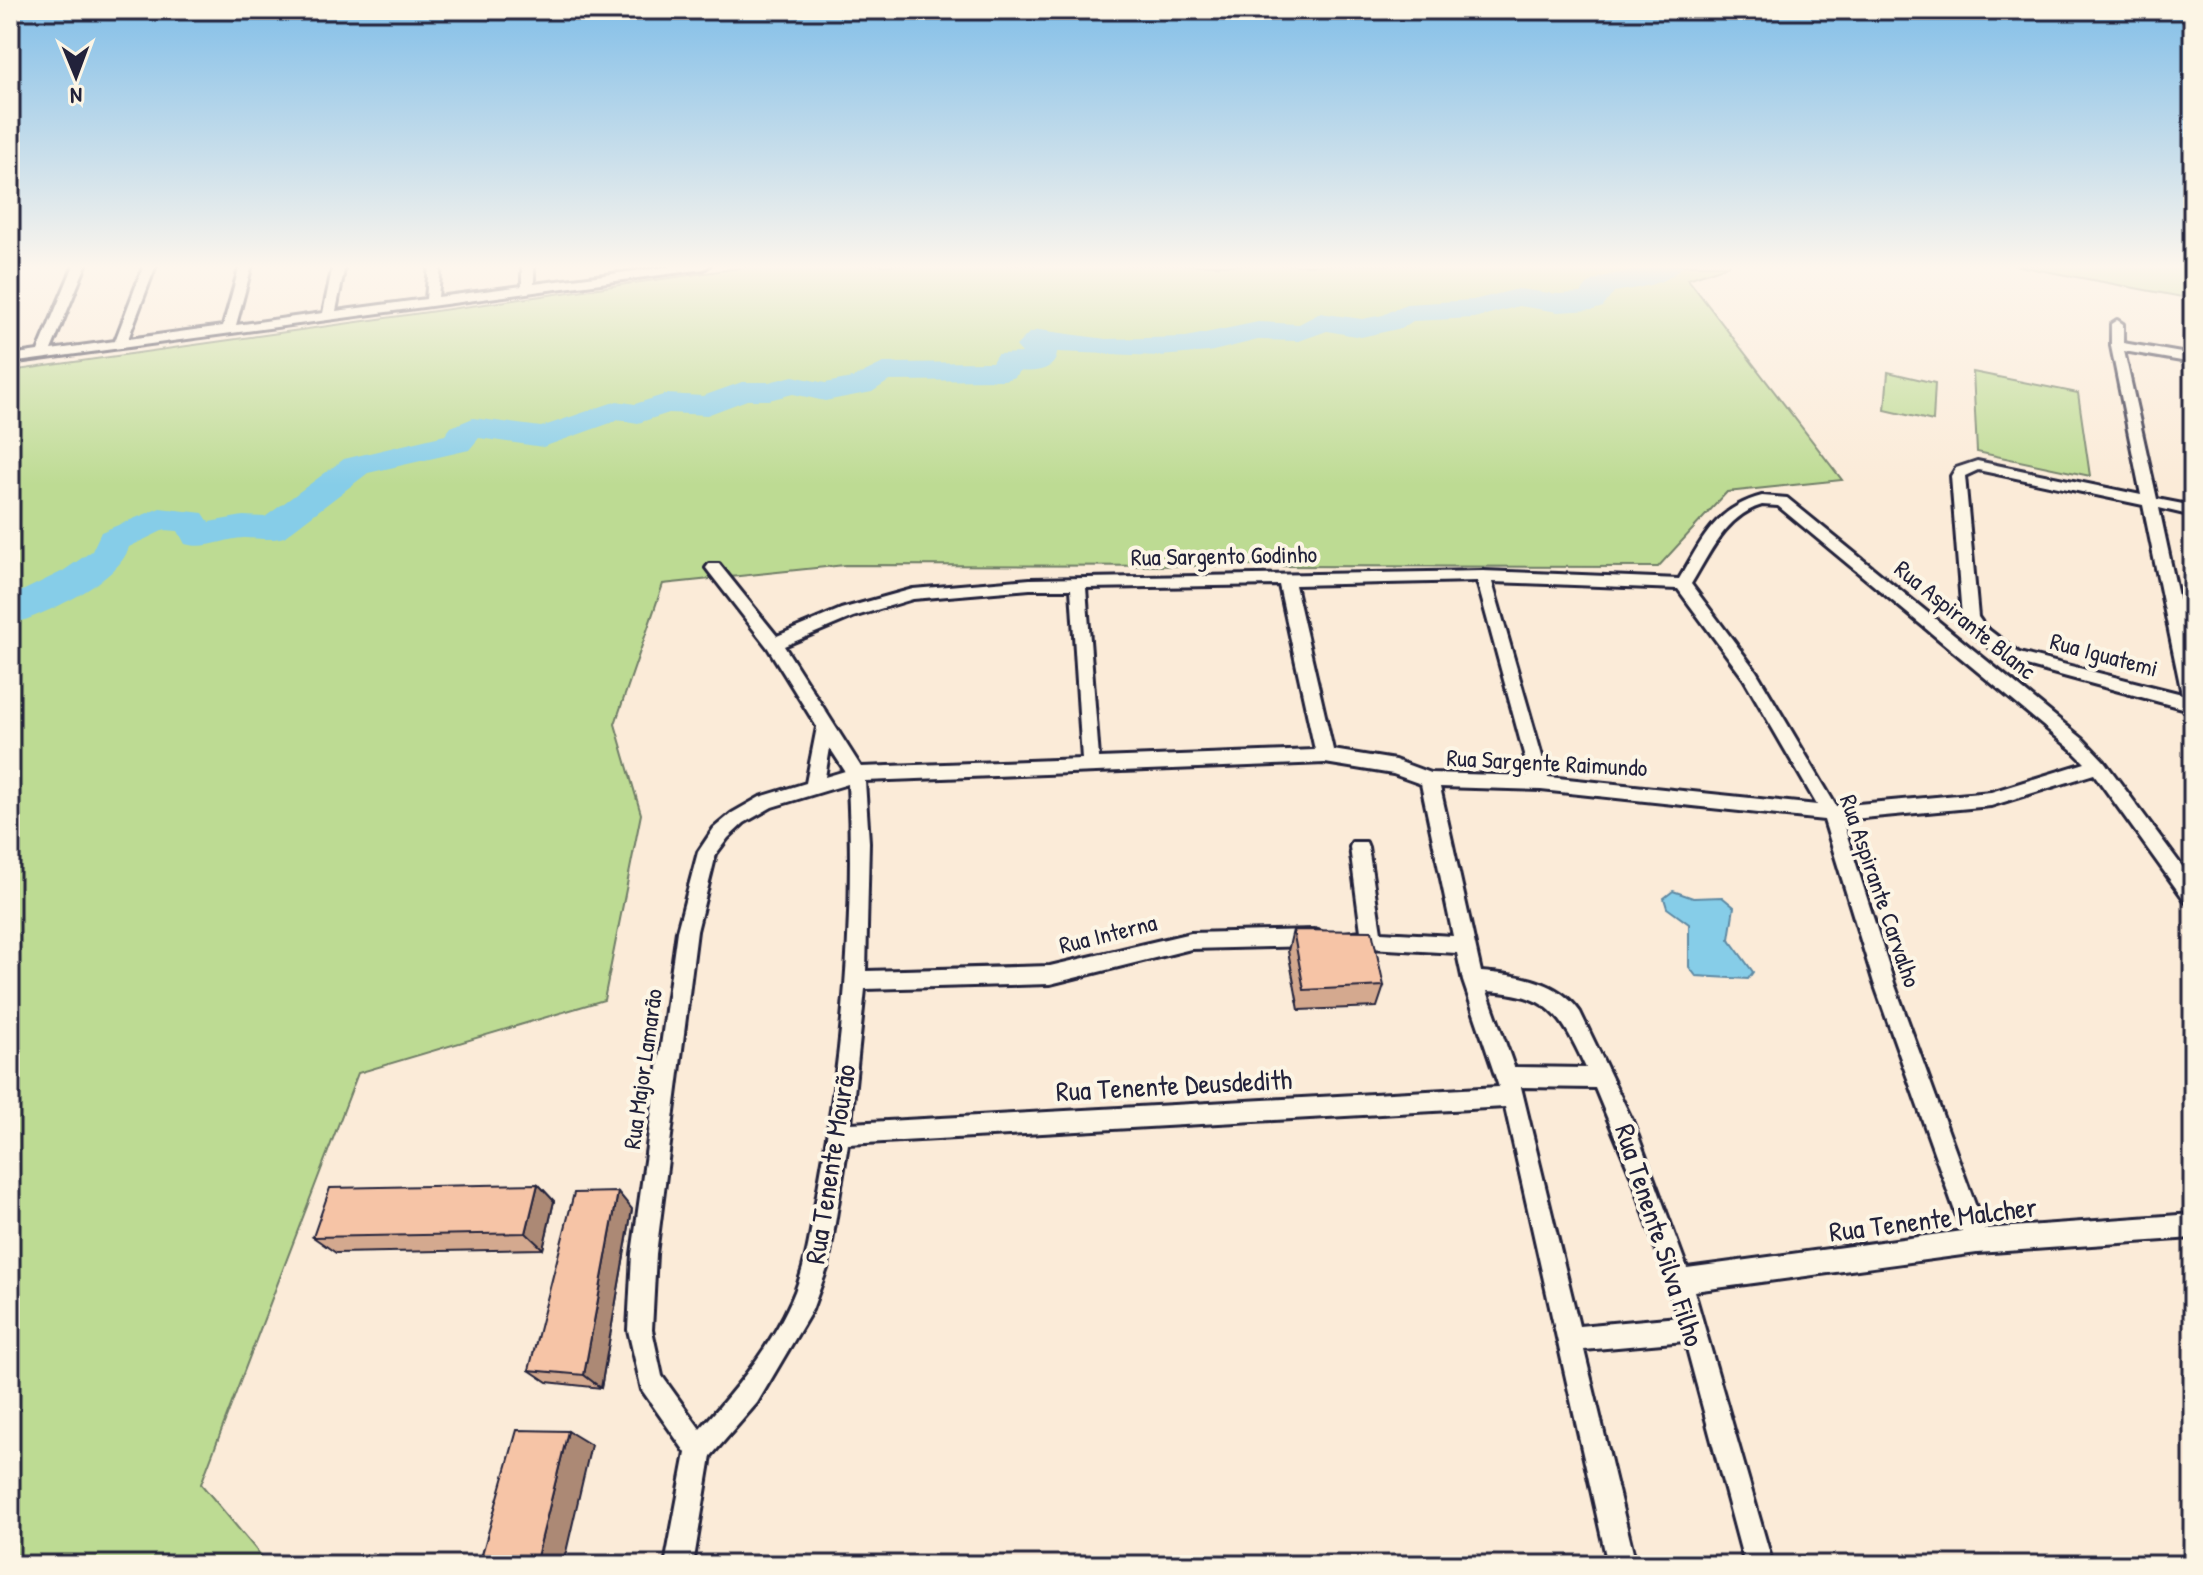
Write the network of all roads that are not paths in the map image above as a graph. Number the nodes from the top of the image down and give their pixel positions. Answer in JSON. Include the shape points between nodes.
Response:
{"nodes":[{"id":1,"x":49,"y":338,"type":"edge"},
{"id":2,"x":122,"y":338,"type":"edge"},
{"id":3,"x":162,"y":338,"type":"edge"},
{"id":4,"x":2117,"y":338,"type":"edge"},
{"id":5,"x":120,"y":344,"type":"junction"},
{"id":6,"x":2117,"y":346,"type":"junction"},
{"id":7,"x":43,"y":354,"type":"junction"},
{"id":8,"x":10,"y":359,"type":"edge"},
{"id":9,"x":2193,"y":359,"type":"edge"},
{"id":10,"x":2150,"y":502,"type":"junction"},
{"id":11,"x":2193,"y":511,"type":"edge"},
{"id":12,"x":714,"y":568,"type":"dead end"},
{"id":13,"x":1483,"y":576,"type":"junction"},
{"id":14,"x":1286,"y":579,"type":"junction"},
{"id":15,"x":1078,"y":582,"type":"junction"},
{"id":16,"x":1683,"y":584,"type":"junction"},
{"id":17,"x":774,"y":644,"type":"junction"},
{"id":18,"x":2193,"y":704,"type":"edge"},
{"id":19,"x":826,"y":726,"type":"junction"},
{"id":20,"x":1325,"y":756,"type":"junction"},
{"id":21,"x":1091,"y":765,"type":"junction"},
{"id":22,"x":2098,"y":766,"type":"junction"},
{"id":23,"x":856,"y":774,"type":"junction"},
{"id":24,"x":1429,"y":780,"type":"junction"},
{"id":25,"x":1541,"y":783,"type":"junction"},
{"id":26,"x":814,"y":787,"type":"junction"},
{"id":27,"x":1831,"y":814,"type":"junction"},
{"id":28,"x":1359,"y":847,"type":"dead end"},
{"id":29,"x":2193,"y":896,"type":"edge"},
{"id":30,"x":1372,"y":940,"type":"junction"},
{"id":31,"x":1465,"y":945,"type":"junction"},
{"id":32,"x":856,"y":980,"type":"junction"},
{"id":33,"x":1473,"y":981,"type":"junction"},
{"id":34,"x":1602,"y":1078,"type":"junction"},
{"id":35,"x":1510,"y":1087,"type":"junction"},
{"id":36,"x":839,"y":1134,"type":"junction"},
{"id":37,"x":2193,"y":1226,"type":"edge"},
{"id":38,"x":1977,"y":1241,"type":"junction"},
{"id":39,"x":1680,"y":1281,"type":"junction"},
{"id":40,"x":1693,"y":1328,"type":"junction"},
{"id":41,"x":1569,"y":1339,"type":"junction"},
{"id":42,"x":699,"y":1450,"type":"junction"},
{"id":43,"x":679,"y":1565,"type":"edge"},
{"id":44,"x":1622,"y":1565,"type":"edge"},
{"id":45,"x":1759,"y":1565,"type":"edge"}],
"edges":[{"from":1,"to":7,"type":"street"},
{"from":2,"to":5,"type":"street"},
{"from":3,"to":5,"type":"street"},
{"from":4,"to":6,"type":"street"},
{"from":5,"to":7,"type":"street"},
{"from":6,"to":9,"type":"street"},
{"from":6,"to":10,"type":"street"},
{"from":7,"to":8,"type":"street"},
{"from":10,"to":11,"type":"street"},
{"from":10,"to":18,"type":"street"},
{"from":10,"to":18,"type":"street","name":"Rua Iguatemi","via":[[1977,465],[1958,476],[1970,617],[1979,631],[2014,657]]},
{"from":12,"to":17,"type":"street"},
{"from":13,"to":14,"type":"street","name":"Rua Sargento Godinho"},
{"from":13,"to":16,"type":"street","name":"Rua Sargento Godinho"},
{"from":13,"to":25,"type":"street"},
{"from":14,"to":15,"type":"street","name":"Rua Sargento Godinho"},
{"from":14,"to":20,"type":"street"},
{"from":15,"to":17,"type":"street","name":"Rua Sargento Godinho","via":[[913,594],[847,613]]},
{"from":15,"to":21,"type":"street"},
{"from":16,"to":22,"type":"street","name":"Rua Aspirante Blanc","via":[[1734,511],[1757,501],[1782,501],[2057,726]]},
{"from":16,"to":27,"type":"street","name":"Rua Aspirante Carvalho","via":[[1750,675]]},
{"from":17,"to":19,"type":"street"},
{"from":19,"to":23,"type":"street"},
{"from":19,"to":26,"type":"street"},
{"from":20,"to":21,"type":"street","name":"Rua Sargente Raimundo"},
{"from":20,"to":24,"type":"street","name":"Rua Sargente Raimundo","via":[[1395,767]]},
{"from":21,"to":23,"type":"street","name":"Rua Sargente Raimundo"},
{"from":22,"to":27,"type":"street","name":"Rua Sargente Raimundo","via":[[1991,799]]},
{"from":22,"to":29,"type":"street","name":"Rua Aspirante Blanc"},
{"from":23,"to":26,"type":"street","name":"Rua Major Lamarão"},
{"from":23,"to":32,"type":"street","name":"Rua Tenente Mourão"},
{"from":24,"to":25,"type":"street","name":"Rua Sargente Raimundo"},
{"from":24,"to":31,"type":"street"},
{"from":25,"to":27,"type":"street","name":"Rua Sargente Raimundo"},
{"from":26,"to":42,"type":"street","name":"Rua Major Lamarão","via":[[766,802],[721,833],[707,852],[687,931],[644,1254],[640,1330],[651,1381]]},
{"from":27,"to":38,"type":"street","name":"Rua Aspirante Carvalho","via":[[1884,983]]},
{"from":28,"to":30,"type":"street"},
{"from":30,"to":31,"type":"street","name":"Rua Interna"},
{"from":30,"to":32,"type":"street","name":"Rua Interna","via":[[1191,941],[1050,975]]},
{"from":31,"to":33,"type":"street"},
{"from":32,"to":36,"type":"street","name":"Rua Tenente Mourão"},
{"from":33,"to":34,"type":"street","name":"Rua Tenente Silva Filho","via":[[1518,986],[1555,999],[1569,1013]]},
{"from":33,"to":35,"type":"street"},
{"from":34,"to":35,"type":"street","name":"Rua Tenente Deusdedith"},
{"from":34,"to":39,"type":"street","name":"Rua Tenente Silva Filho"},
{"from":35,"to":36,"type":"street","name":"Rua Tenente Deusdedith"},
{"from":35,"to":41,"type":"street"},
{"from":36,"to":42,"type":"street","name":"Rua Tenente Mourão","via":[[816,1266],[800,1310],[748,1394]]},
{"from":37,"to":38,"type":"street","name":"Rua Tenente Malcher"},
{"from":38,"to":39,"type":"street","name":"Rua Tenente Malcher"},
{"from":39,"to":40,"type":"street","name":"Rua Tenente Silva Filho"},
{"from":40,"to":41,"type":"street"},
{"from":40,"to":45,"type":"street","name":"Rua Tenente Silva Filho"},
{"from":41,"to":44,"type":"street"},
{"from":42,"to":43,"type":"street"}]}
